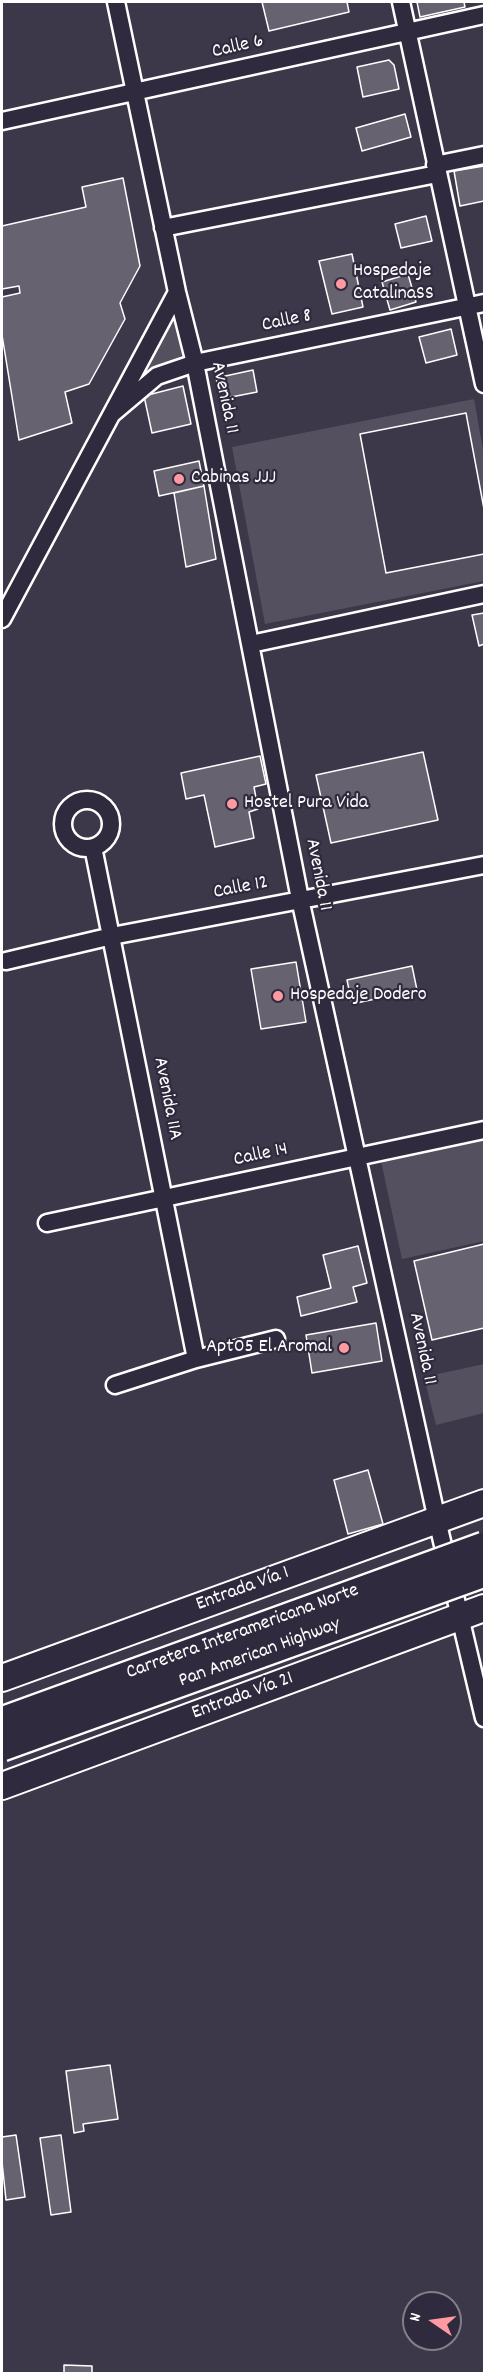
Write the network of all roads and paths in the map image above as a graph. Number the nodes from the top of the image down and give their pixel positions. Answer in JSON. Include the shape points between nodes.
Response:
{"nodes":[{"id":1,"x":116,"y":2,"type":"edge"},
{"id":2,"x":401,"y":2,"type":"edge"},
{"id":3,"x":484,"y":15,"type":"edge"},
{"id":4,"x":408,"y":32,"type":"junction"},
{"id":5,"x":134,"y":93,"type":"junction"},
{"id":6,"x":2,"y":121,"type":"edge"},
{"id":7,"x":484,"y":155,"type":"edge"},
{"id":8,"x":436,"y":169,"type":"junction"},
{"id":9,"x":164,"y":228,"type":"junction"},
{"id":10,"x":177,"y":292,"type":"junction"},
{"id":11,"x":476,"y":305,"type":"edge"},
{"id":12,"x":195,"y":363,"type":"junction"},
{"id":13,"x":484,"y":384,"type":"edge"},
{"id":14,"x":112,"y":414,"type":"junction"},
{"id":15,"x":484,"y":594,"type":"edge"},
{"id":16,"x":2,"y":619,"type":"edge"},
{"id":17,"x":251,"y":644,"type":"junction"},
{"id":18,"x":93,"y":847,"type":"dead end"},
{"id":19,"x":484,"y":865,"type":"edge"},
{"id":20,"x":300,"y":899,"type":"junction"},
{"id":21,"x":112,"y":936,"type":"junction"},
{"id":22,"x":6,"y":961,"type":"dead end"},
{"id":23,"x":484,"y":1130,"type":"edge"},
{"id":24,"x":357,"y":1156,"type":"junction"},
{"id":25,"x":165,"y":1198,"type":"junction"},
{"id":26,"x":47,"y":1222,"type":"dead end"},
{"id":27,"x":276,"y":1340,"type":"dead end"},
{"id":28,"x":196,"y":1359,"type":"junction"},
{"id":29,"x":115,"y":1385,"type":"dead end"},
{"id":30,"x":484,"y":1503,"type":"edge"},
{"id":31,"x":437,"y":1520,"type":"junction"},
{"id":32,"x":484,"y":1546,"type":"edge"},
{"id":33,"x":484,"y":1573,"type":"edge"},
{"id":34,"x":484,"y":1608,"type":"edge"},
{"id":35,"x":460,"y":1616,"type":"junction"},
{"id":36,"x":2,"y":1678,"type":"edge"},
{"id":37,"x":484,"y":1718,"type":"edge"},
{"id":38,"x":2,"y":1721,"type":"edge"},
{"id":39,"x":2,"y":1747,"type":"edge"},
{"id":40,"x":2,"y":1786,"type":"edge"}],
"edges":[{"from":1,"to":5,"type":"street","name":"Avenida 11"},
{"from":2,"to":4,"type":"street"},
{"from":3,"to":4,"type":"street","name":"Calle 6"},
{"from":4,"to":5,"type":"street","name":"Calle 6"},
{"from":4,"to":8,"type":"street"},
{"from":5,"to":6,"type":"street","name":"Calle 6"},
{"from":5,"to":9,"type":"street","name":"Avenida 11"},
{"from":7,"to":8,"type":"street"},
{"from":8,"to":9,"type":"street"},
{"from":8,"to":11,"type":"street"},
{"from":9,"to":10,"type":"street","name":"Avenida 11"},
{"from":10,"to":12,"type":"street","name":"Avenida 11"},
{"from":10,"to":14,"type":"street"},
{"from":11,"to":12,"type":"street","name":"Calle 8"},
{"from":11,"to":13,"type":"street"},
{"from":12,"to":14,"type":"street","name":"Calle 8","via":[[158,375]]},
{"from":12,"to":17,"type":"street","name":"Avenida 11"},
{"from":14,"to":16,"type":"street"},
{"from":15,"to":17,"type":"street"},
{"from":17,"to":20,"type":"street","name":"Avenida 11"},
{"from":18,"to":21,"type":"street","name":"Avenida 11A"},
{"from":19,"to":20,"type":"street","name":"Calle 12"},
{"from":20,"to":21,"type":"street","name":"Calle 12"},
{"from":20,"to":24,"type":"street","name":"Avenida 11"},
{"from":21,"to":22,"type":"street","name":"Calle 12"},
{"from":21,"to":25,"type":"street","name":"Avenida 11A"},
{"from":23,"to":24,"type":"street","name":"Calle 14"},
{"from":24,"to":25,"type":"street","name":"Calle 14"},
{"from":24,"to":31,"type":"street","name":"Avenida 11"},
{"from":25,"to":26,"type":"street","name":"Calle 14"},
{"from":25,"to":28,"type":"street","name":"Avenida 11A"},
{"from":27,"to":28,"type":"street"},
{"from":28,"to":29,"type":"street"},
{"from":30,"to":31,"type":"main road","name":"Entrada Vía 1"},
{"from":31,"to":35,"type":"street","name":"Avenida 11"},
{"from":31,"to":36,"type":"main road","name":"Entrada Vía 1"},
{"from":32,"to":38,"type":"highway","name":"Carretera Interamericana Norte","bridge":true},
{"from":33,"to":39,"type":"highway","name":"Pan American Highway","bridge":true},
{"from":34,"to":35,"type":"main road","name":"Entrada Vía 21"},
{"from":35,"to":37,"type":"street","name":"Avenida 11"},
{"from":35,"to":40,"type":"main road","name":"Entrada Vía 21"}]}
